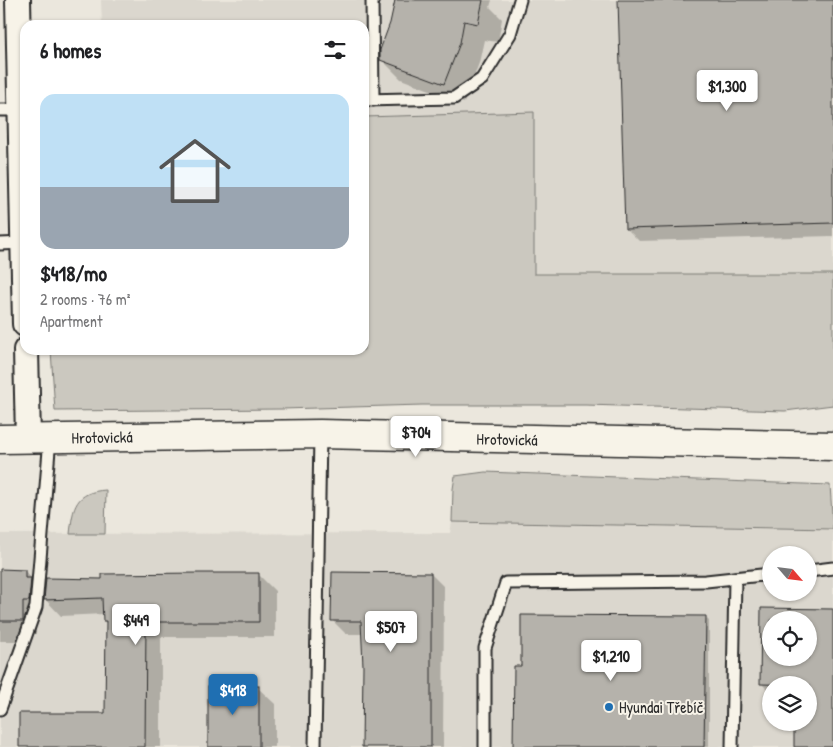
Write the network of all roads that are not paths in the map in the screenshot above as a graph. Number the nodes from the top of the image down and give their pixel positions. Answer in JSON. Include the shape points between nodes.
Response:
{"nodes":[{"id":1,"x":18,"y":0,"type":"edge"},
{"id":2,"x":372,"y":0,"type":"edge"},
{"id":3,"x":520,"y":0,"type":"edge"},
{"id":4,"x":369,"y":75,"type":"edge"},
{"id":5,"x":369,"y":100,"type":"edge"},
{"id":6,"x":15,"y":110,"type":"edge"},
{"id":7,"x":16,"y":243,"type":"edge"},
{"id":8,"x":20,"y":279,"type":"edge"},
{"id":9,"x":27,"y":355,"type":"edge"},
{"id":10,"x":320,"y":434,"type":"junction"},
{"id":11,"x":39,"y":438,"type":"junction"},
{"id":12,"x":0,"y":439,"type":"edge"},
{"id":13,"x":833,"y":446,"type":"edge"},
{"id":14,"x":833,"y":568,"type":"edge"},
{"id":15,"x":818,"y":569,"type":"edge"},
{"id":16,"x":762,"y":575,"type":"edge"},
{"id":17,"x":735,"y":578,"type":"junction"},
{"id":18,"x":0,"y":709,"type":"edge"},
{"id":19,"x":314,"y":747,"type":"edge"},
{"id":20,"x":485,"y":747,"type":"edge"},
{"id":21,"x":732,"y":747,"type":"edge"}],
"edges":[{"from":1,"to":6,"type":"street"},
{"from":2,"to":4,"type":"lane"},
{"from":3,"to":5,"type":"lane","via":[[510,34],[482,79],[454,98]]},
{"from":6,"to":7,"type":"street"},
{"from":7,"to":8,"type":"street"},
{"from":9,"to":11,"type":"street"},
{"from":10,"to":11,"type":"main road","name":"Hrotovická"},
{"from":10,"to":13,"type":"main road","name":"Hrotovická"},
{"from":10,"to":19,"type":"lane"},
{"from":11,"to":12,"type":"main road","name":"Hrotovická"},
{"from":11,"to":18,"type":"lane","via":[[36,607]]},
{"from":14,"to":15,"type":"lane"},
{"from":16,"to":17,"type":"lane"},
{"from":17,"to":20,"type":"lane","via":[[506,583],[485,648]]},
{"from":17,"to":21,"type":"lane"}]}
